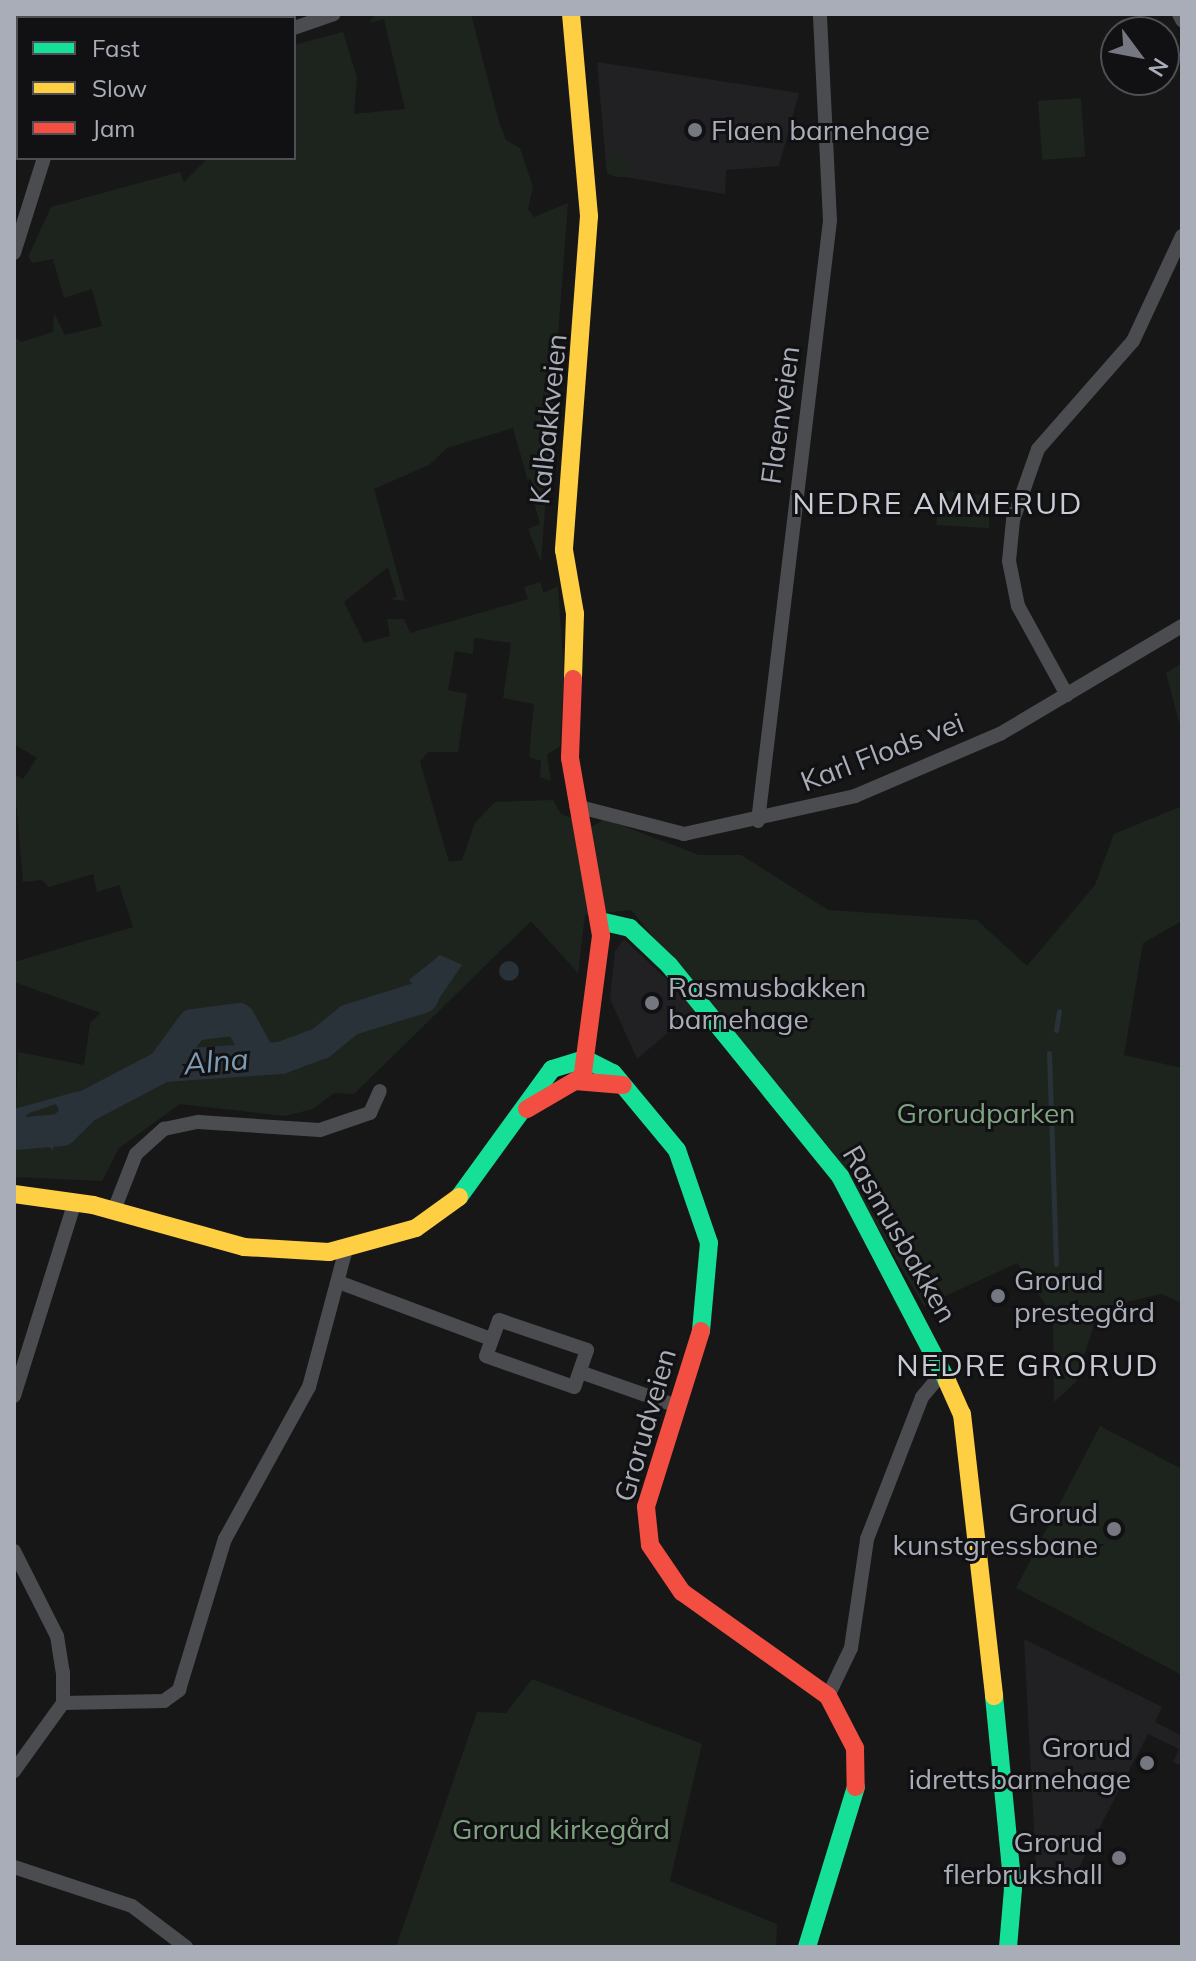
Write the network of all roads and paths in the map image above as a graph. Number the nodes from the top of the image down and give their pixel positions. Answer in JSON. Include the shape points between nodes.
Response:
{"nodes":[{"id":1,"x":334,"y":14,"type":"edge"},
{"id":2,"x":571,"y":14,"type":"edge"},
{"id":3,"x":820,"y":14,"type":"edge"},
{"id":4,"x":1179,"y":14,"type":"edge"},
{"id":5,"x":1182,"y":20,"type":"edge"},
{"id":6,"x":296,"y":27,"type":"edge"},
{"id":7,"x":43,"y":160,"type":"edge"},
{"id":8,"x":1182,"y":236,"type":"edge"},
{"id":9,"x":14,"y":253,"type":"edge"},
{"id":10,"x":1182,"y":626,"type":"edge"},
{"id":11,"x":1067,"y":695,"type":"junction"},
{"id":12,"x":576,"y":806,"type":"junction"},
{"id":13,"x":758,"y":821,"type":"junction"},
{"id":14,"x":600,"y":921,"type":"junction"},
{"id":15,"x":585,"y":1059,"type":"junction"},
{"id":16,"x":582,"y":1080,"type":"junction"},
{"id":17,"x":623,"y":1085,"type":"junction"},
{"id":18,"x":380,"y":1091,"type":"dead end"},
{"id":19,"x":520,"y":1114,"type":"junction"},
{"id":20,"x":14,"y":1194,"type":"edge"},
{"id":21,"x":75,"y":1201,"type":"junction"},
{"id":22,"x":114,"y":1210,"type":"junction"},
{"id":23,"x":346,"y":1249,"type":"junction"},
{"id":24,"x":341,"y":1283,"type":"junction"},
{"id":25,"x":491,"y":1339,"type":"junction"},
{"id":26,"x":580,"y":1372,"type":"junction"},
{"id":27,"x":943,"y":1372,"type":"junction"},
{"id":28,"x":14,"y":1396,"type":"edge"},
{"id":29,"x":677,"y":1406,"type":"junction"},
{"id":30,"x":14,"y":1551,"type":"edge"},
{"id":31,"x":828,"y":1696,"type":"junction"},
{"id":32,"x":63,"y":1703,"type":"junction"},
{"id":33,"x":14,"y":1771,"type":"edge"},
{"id":34,"x":14,"y":1867,"type":"edge"},
{"id":35,"x":186,"y":1947,"type":"edge"},
{"id":36,"x":807,"y":1947,"type":"edge"},
{"id":37,"x":1008,"y":1947,"type":"edge"}],
"edges":[{"from":1,"to":6,"type":"street"},
{"from":2,"to":12,"type":"street","name":"Kalbakkveien","via":[[589,216],[564,550],[575,614],[570,744]]},
{"from":3,"to":13,"type":"street","name":"Flaenveien","via":[[830,221]]},
{"from":4,"to":5,"type":"street"},
{"from":7,"to":9,"type":"street"},
{"from":8,"to":11,"type":"street","via":[[1133,341],[1038,449],[1013,520],[1009,561],[1018,606]]},
{"from":10,"to":11,"type":"street","name":"Karl Flods vei"},
{"from":11,"to":13,"type":"street","name":"Karl Flods vei","via":[[885,785]]},
{"from":12,"to":13,"type":"street","name":"Karl Flods vei","via":[[684,834]]},
{"from":12,"to":14,"type":"street","name":"Kalbakkveien"},
{"from":14,"to":15,"type":"street"},
{"from":14,"to":27,"type":"street","name":"Rasmusbakken","via":[[641,936],[796,1118],[851,1194]]},
{"from":15,"to":16,"type":"street"},
{"from":15,"to":17,"type":"street","name":"Grorudveien"},
{"from":15,"to":19,"type":"street","via":[[544,1075]]},
{"from":16,"to":17,"type":"street"},
{"from":16,"to":19,"type":"street"},
{"from":17,"to":29,"type":"street","name":"Grorudveien","via":[[677,1150],[707,1224],[708,1305]]},
{"from":18,"to":22,"type":"street","via":[[370,1113],[320,1130],[198,1122],[164,1129],[136,1154]]},
{"from":19,"to":23,"type":"street","via":[[450,1206],[399,1236]]},
{"from":20,"to":21,"type":"street"},
{"from":21,"to":22,"type":"street"},
{"from":21,"to":28,"type":"street"},
{"from":22,"to":23,"type":"street","via":[[244,1247]]},
{"from":23,"to":24,"type":"street"},
{"from":24,"to":25,"type":"street"},
{"from":24,"to":32,"type":"street","via":[[309,1387],[203,1592],[179,1690],[164,1701]]},
{"from":25,"to":26,"type":"street","via":[[486,1356],[574,1387]]},
{"from":25,"to":26,"type":"street","via":[[499,1320],[587,1350]]},
{"from":26,"to":29,"type":"street"},
{"from":27,"to":31,"type":"street","via":[[922,1397],[867,1539],[851,1648]]},
{"from":27,"to":37,"type":"street","name":"Rasmusbakken","via":[[971,1450],[1013,1889]]},
{"from":29,"to":31,"type":"street","name":"Grorudveien","via":[[646,1507],[656,1557],[682,1592]]},
{"from":30,"to":32,"type":"street","via":[[57,1636]]},
{"from":31,"to":36,"type":"street","name":"Grorudveien","via":[[850,1733],[858,1780]]},
{"from":32,"to":33,"type":"street"},
{"from":34,"to":35,"type":"street","via":[[132,1906]]}]}
